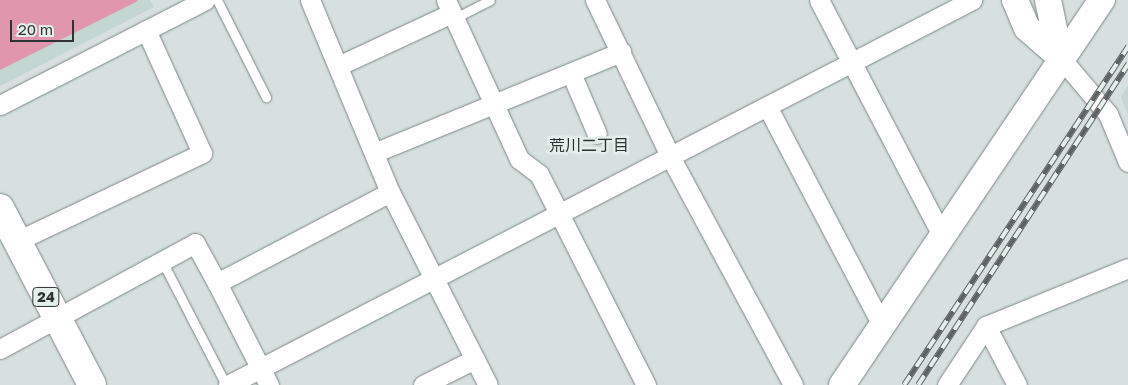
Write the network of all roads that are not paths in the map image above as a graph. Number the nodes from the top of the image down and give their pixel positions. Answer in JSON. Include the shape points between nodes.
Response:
{"nodes":[{"id":1,"x":205,"y":0,"type":"edge"},
{"id":2,"x":217,"y":0,"type":"edge"},
{"id":3,"x":310,"y":0,"type":"edge"},
{"id":4,"x":490,"y":0,"type":"edge"},
{"id":5,"x":595,"y":0,"type":"edge"},
{"id":6,"x":819,"y":0,"type":"edge"},
{"id":7,"x":972,"y":0,"type":"edge"},
{"id":8,"x":1015,"y":0,"type":"edge"},
{"id":9,"x":1048,"y":0,"type":"edge"},
{"id":10,"x":1102,"y":0,"type":"edge"},
{"id":11,"x":451,"y":10,"type":"edge"},
{"id":12,"x":146,"y":30,"type":"junction"},
{"id":13,"x":621,"y":52,"type":"junction"},
{"id":14,"x":1060,"y":57,"type":"junction"},
{"id":15,"x":340,"y":65,"type":"junction"},
{"id":16,"x":851,"y":66,"type":"junction"},
{"id":17,"x":571,"y":73,"type":"junction"},
{"id":18,"x":266,"y":97,"type":"dead end"},
{"id":19,"x":0,"y":105,"type":"edge"},
{"id":20,"x":495,"y":105,"type":"junction"},
{"id":21,"x":768,"y":108,"type":"junction"},
{"id":22,"x":597,"y":134,"type":"dead end"},
{"id":23,"x":376,"y":152,"type":"junction"},
{"id":24,"x":671,"y":158,"type":"junction"},
{"id":25,"x":1128,"y":162,"type":"edge"},
{"id":26,"x":390,"y":192,"type":"junction"},
{"id":27,"x":558,"y":215,"type":"junction"},
{"id":28,"x":7,"y":229,"type":"edge"},
{"id":29,"x":942,"y":235,"type":"junction"},
{"id":30,"x":162,"y":261,"type":"junction"},
{"id":31,"x":1128,"y":268,"type":"edge"},
{"id":32,"x":434,"y":278,"type":"junction"},
{"id":33,"x":216,"y":283,"type":"junction"},
{"id":34,"x":57,"y":317,"type":"junction"},
{"id":35,"x":882,"y":325,"type":"junction"},
{"id":36,"x":986,"y":326,"type":"junction"},
{"id":37,"x":0,"y":349,"type":"edge"},
{"id":38,"x":474,"y":359,"type":"junction"},
{"id":39,"x":261,"y":368,"type":"junction"},
{"id":40,"x":92,"y":385,"type":"edge"},
{"id":41,"x":227,"y":385,"type":"edge"},
{"id":42,"x":269,"y":385,"type":"edge"},
{"id":43,"x":423,"y":385,"type":"edge"},
{"id":44,"x":488,"y":385,"type":"edge"},
{"id":45,"x":646,"y":385,"type":"edge"},
{"id":46,"x":793,"y":385,"type":"edge"},
{"id":47,"x":842,"y":385,"type":"edge"},
{"id":48,"x":947,"y":385,"type":"edge"},
{"id":49,"x":1017,"y":385,"type":"edge"}],
"edges":[{"from":1,"to":12,"type":"street"},
{"from":2,"to":18,"type":"lane"},
{"from":3,"to":15,"type":"street"},
{"from":4,"to":11,"type":"lane"},
{"from":5,"to":13,"type":"street"},
{"from":6,"to":16,"type":"street"},
{"from":7,"to":16,"type":"street"},
{"from":8,"to":14,"type":"street","via":[[1027,28]]},
{"from":9,"to":14,"type":"street"},
{"from":10,"to":14,"type":"street"},
{"from":11,"to":15,"type":"street"},
{"from":11,"to":20,"type":"street"},
{"from":12,"to":19,"type":"street"},
{"from":12,"to":28,"type":"street","via":[[202,153]]},
{"from":13,"to":17,"type":"street"},
{"from":13,"to":24,"type":"street"},
{"from":14,"to":25,"type":"street","via":[[1108,114]]},
{"from":14,"to":29,"type":"street"},
{"from":15,"to":23,"type":"street"},
{"from":16,"to":21,"type":"street"},
{"from":16,"to":29,"type":"street"},
{"from":17,"to":20,"type":"street"},
{"from":17,"to":22,"type":"street"},
{"from":20,"to":23,"type":"street"},
{"from":20,"to":27,"type":"street","via":[[519,159],[538,174]]},
{"from":21,"to":24,"type":"street"},
{"from":21,"to":35,"type":"street"},
{"from":23,"to":26,"type":"street"},
{"from":24,"to":27,"type":"street"},
{"from":24,"to":46,"type":"street"},
{"from":26,"to":32,"type":"street"},
{"from":26,"to":33,"type":"street"},
{"from":27,"to":32,"type":"street"},
{"from":27,"to":45,"type":"street"},
{"from":28,"to":34,"type":"main road","number":"24"},
{"from":29,"to":35,"type":"street"},
{"from":30,"to":33,"type":"street","via":[[195,243]]},
{"from":30,"to":34,"type":"street"},
{"from":30,"to":41,"type":"lane"},
{"from":31,"to":36,"type":"street"},
{"from":32,"to":38,"type":"street"},
{"from":32,"to":39,"type":"street"},
{"from":33,"to":39,"type":"street"},
{"from":34,"to":37,"type":"street"},
{"from":34,"to":40,"type":"main road","number":"24"},
{"from":35,"to":47,"type":"street"},
{"from":36,"to":48,"type":"street"},
{"from":36,"to":49,"type":"street"},
{"from":38,"to":43,"type":"street"},
{"from":38,"to":44,"type":"street"},
{"from":39,"to":41,"type":"street"},
{"from":39,"to":42,"type":"street"}]}
